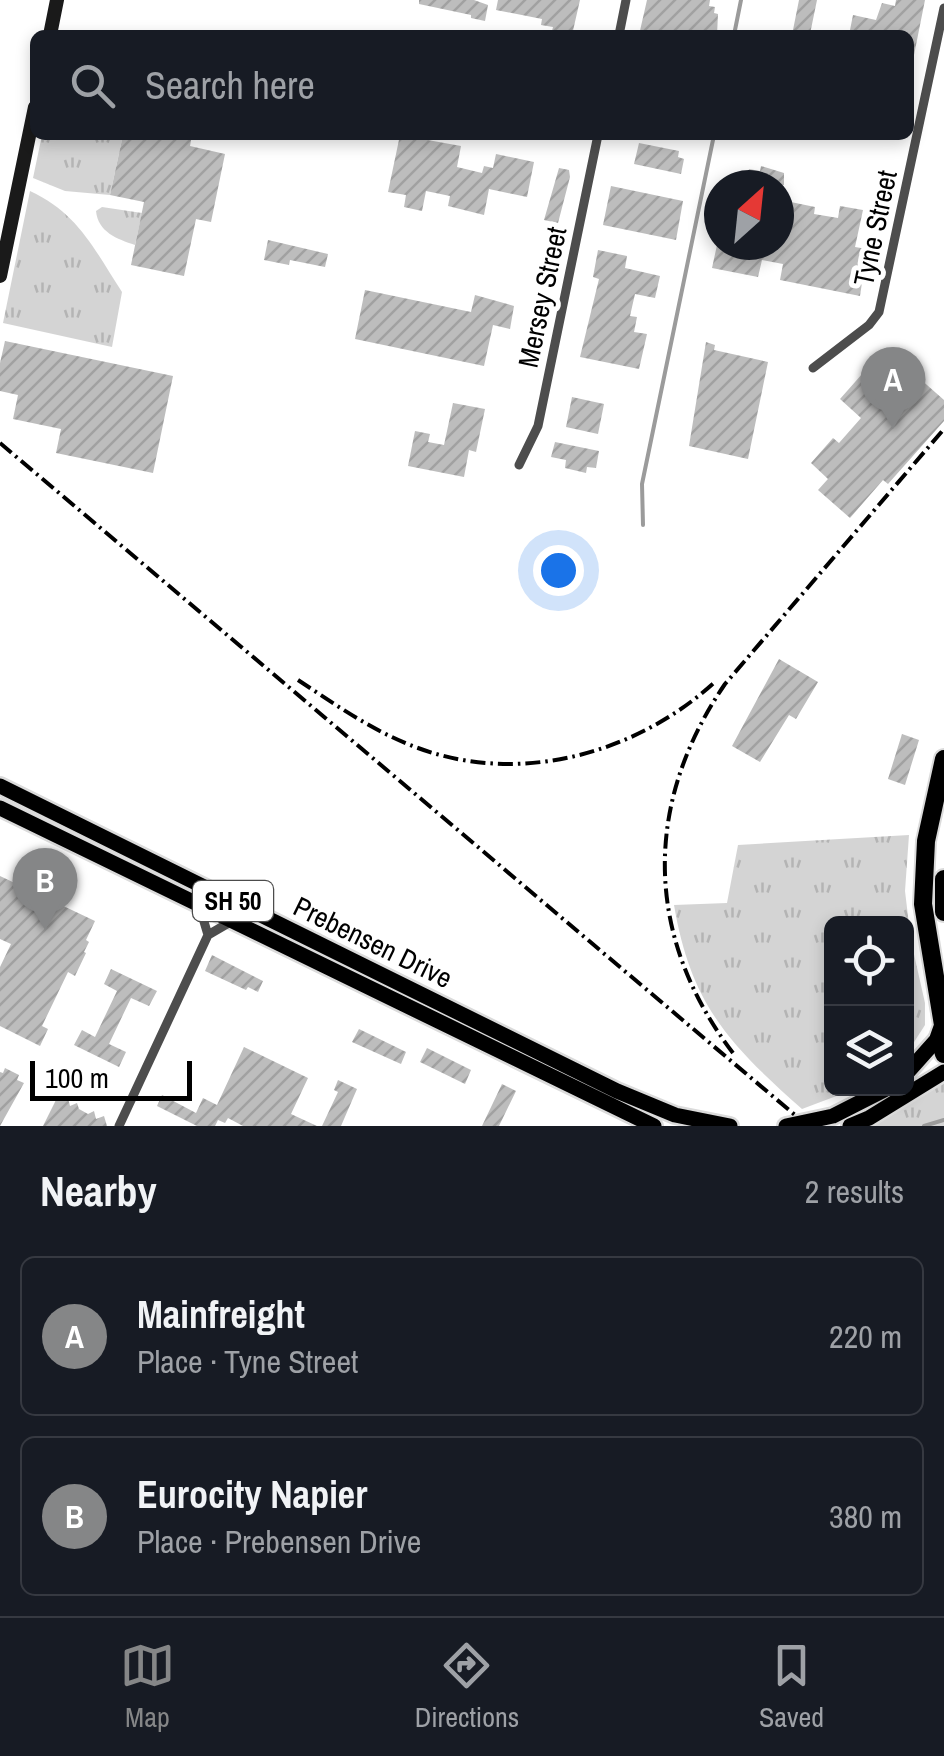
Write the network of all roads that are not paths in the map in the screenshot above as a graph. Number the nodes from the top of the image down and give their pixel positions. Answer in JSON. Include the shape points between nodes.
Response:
{"nodes":[{"id":1,"x":57,"y":0,"type":"edge"},
{"id":2,"x":626,"y":0,"type":"edge"},
{"id":3,"x":944,"y":8,"type":"edge"},
{"id":4,"x":51,"y":30,"type":"edge"},
{"id":5,"x":620,"y":30,"type":"edge"},
{"id":6,"x":30,"y":130,"type":"edge"},
{"id":7,"x":597,"y":140,"type":"edge"},
{"id":8,"x":0,"y":276,"type":"edge"},
{"id":9,"x":813,"y":368,"type":"dead end"},
{"id":10,"x":519,"y":464,"type":"dead end"},
{"id":11,"x":944,"y":758,"type":"edge"},
{"id":12,"x":0,"y":786,"type":"edge"},
{"id":13,"x":0,"y":808,"type":"edge"},
{"id":14,"x":937,"y":812,"type":"edge"},
{"id":15,"x":944,"y":879,"type":"edge"},
{"id":16,"x":199,"y":905,"type":"junction"},
{"id":17,"x":944,"y":912,"type":"edge"},
{"id":18,"x":232,"y":922,"type":"junction"},
{"id":19,"x":208,"y":935,"type":"junction"},
{"id":20,"x":942,"y":1035,"type":"edge"},
{"id":21,"x":914,"y":1065,"type":"edge"},
{"id":22,"x":944,"y":1072,"type":"edge"},
{"id":23,"x":872,"y":1096,"type":"edge"},
{"id":24,"x":119,"y":1126,"type":"edge"},
{"id":25,"x":654,"y":1126,"type":"edge"},
{"id":26,"x":730,"y":1126,"type":"edge"},
{"id":27,"x":786,"y":1126,"type":"edge"},
{"id":28,"x":850,"y":1126,"type":"edge"}],
"edges":[{"from":1,"to":4,"type":"street"},
{"from":2,"to":5,"type":"street"},
{"from":3,"to":9,"type":"street","name":"Tyne Street","via":[[879,312]]},
{"from":6,"to":8,"type":"street"},
{"from":7,"to":10,"type":"street","name":"Mersey Street","via":[[538,426]]},
{"from":11,"to":14,"type":"highway"},
{"from":12,"to":26,"type":"main road","name":"Prebensen Drive","number":"SH 50","via":[[644,1104]]},
{"from":13,"to":16,"type":"main road","name":"Prebensen Drive","number":"SH 50"},
{"from":14,"to":20,"type":"highway","via":[[923,904]]},
{"from":15,"to":17,"type":"highway"},
{"from":16,"to":18,"type":"main road","name":"Prebensen Drive","number":"SH 50"},
{"from":16,"to":19,"type":"street"},
{"from":18,"to":19,"type":"street"},
{"from":18,"to":25,"type":"main road","name":"Prebensen Drive","number":"SH 50"},
{"from":19,"to":24,"type":"street"},
{"from":20,"to":21,"type":"main road"},
{"from":22,"to":28,"type":"main road"},
{"from":23,"to":27,"type":"main road","via":[[833,1116]]}]}
